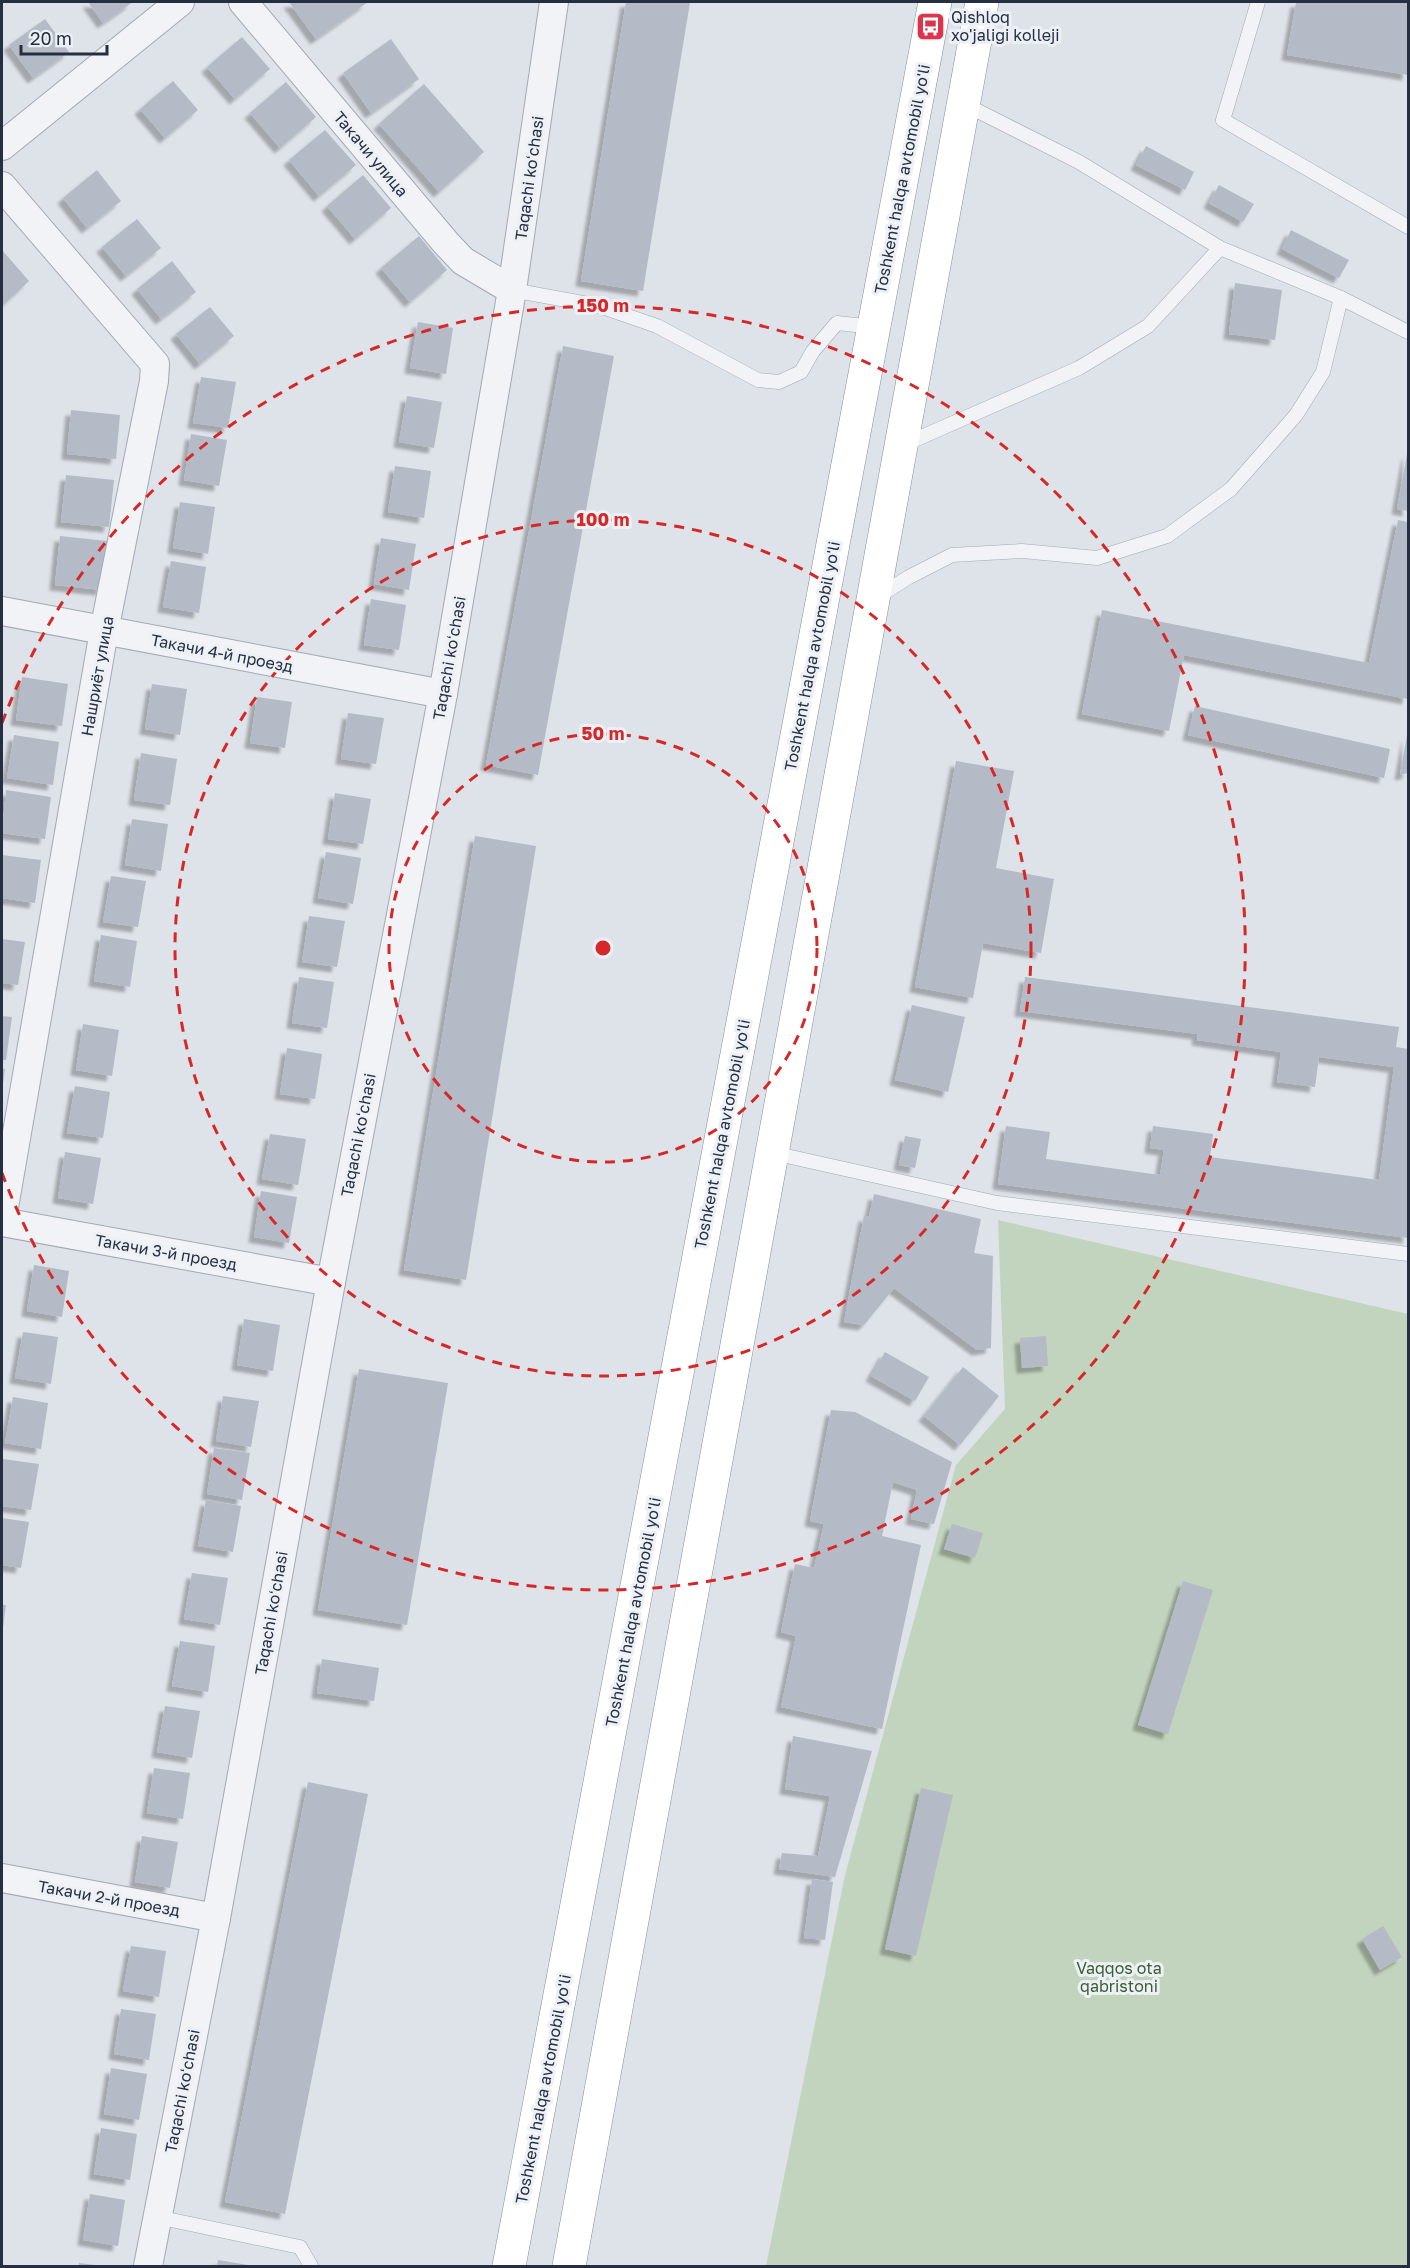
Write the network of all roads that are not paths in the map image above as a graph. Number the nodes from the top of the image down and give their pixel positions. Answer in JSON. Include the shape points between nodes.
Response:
{"nodes":[{"id":1,"x":180,"y":2,"type":"edge"},
{"id":2,"x":243,"y":2,"type":"edge"},
{"id":3,"x":554,"y":2,"type":"edge"},
{"id":4,"x":935,"y":2,"type":"edge"},
{"id":5,"x":982,"y":2,"type":"edge"},
{"id":6,"x":1258,"y":2,"type":"edge"},
{"id":7,"x":964,"y":104,"type":"junction"},
{"id":8,"x":2,"y":146,"type":"edge"},
{"id":9,"x":2,"y":186,"type":"edge"},
{"id":10,"x":1408,"y":227,"type":"edge"},
{"id":11,"x":1220,"y":248,"type":"junction"},
{"id":12,"x":512,"y":290,"type":"junction"},
{"id":13,"x":1341,"y":298,"type":"junction"},
{"id":14,"x":874,"y":327,"type":"junction"},
{"id":15,"x":1408,"y":332,"type":"edge"},
{"id":16,"x":902,"y":445,"type":"junction"},
{"id":17,"x":874,"y":599,"type":"junction"},
{"id":18,"x":2,"y":611,"type":"edge"},
{"id":19,"x":104,"y":631,"type":"junction"},
{"id":20,"x":443,"y":694,"type":"junction"},
{"id":21,"x":795,"y":748,"type":"junction"},
{"id":22,"x":845,"y":758,"type":"junction"},
{"id":23,"x":773,"y":1153,"type":"junction"},
{"id":24,"x":2,"y":1221,"type":"edge"},
{"id":25,"x":1408,"y":1254,"type":"edge"},
{"id":26,"x":330,"y":1282,"type":"junction"},
{"id":27,"x":2,"y":1878,"type":"edge"},
{"id":28,"x":216,"y":1918,"type":"junction"},
{"id":29,"x":157,"y":2217,"type":"junction"},
{"id":30,"x":148,"y":2266,"type":"edge"},
{"id":31,"x":311,"y":2266,"type":"edge"},
{"id":32,"x":509,"y":2266,"type":"edge"},
{"id":33,"x":569,"y":2266,"type":"edge"}],
"edges":[{"from":1,"to":8,"type":"street"},
{"from":2,"to":12,"type":"street","name":"Такачи улица","via":[[446,243],[463,261]]},
{"from":3,"to":12,"type":"street","name":"Taqachi koʻchasi"},
{"from":4,"to":14,"type":"highway","name":"Toshkent halqa avtomobil yo'li"},
{"from":5,"to":7,"type":"highway"},
{"from":6,"to":10,"type":"lane","via":[[1224,120]]},
{"from":7,"to":11,"type":"lane","via":[[1079,162]]},
{"from":7,"to":16,"type":"highway"},
{"from":9,"to":19,"type":"street","name":"Нашриёт улица","via":[[155,364]]},
{"from":11,"to":13,"type":"lane"},
{"from":11,"to":16,"type":"lane","via":[[1148,326],[1069,373]]},
{"from":12,"to":14,"type":"lane","via":[[599,306],[657,326],[758,380],[779,382],[801,372],[837,323]]},
{"from":12,"to":20,"type":"street","name":"Taqachi koʻchasi"},
{"from":13,"to":15,"type":"lane"},
{"from":13,"to":17,"type":"lane","via":[[1323,372],[1296,415],[1231,489],[1167,536],[1097,558],[1022,551],[952,555]]},
{"from":14,"to":21,"type":"highway","name":"Toshkent halqa avtomobil yo'li"},
{"from":16,"to":17,"type":"highway"},
{"from":17,"to":22,"type":"highway"},
{"from":18,"to":19,"type":"street","name":"Такачи 4-й проезд"},
{"from":19,"to":20,"type":"street","name":"Такачи 4-й проезд"},
{"from":19,"to":24,"type":"street","name":"Нашриёт улица"},
{"from":20,"to":26,"type":"street","name":"Taqachi koʻchasi"},
{"from":21,"to":22,"type":"highway"},
{"from":21,"to":32,"type":"highway","name":"Toshkent halqa avtomobil yo'li"},
{"from":22,"to":23,"type":"highway"},
{"from":23,"to":25,"type":"lane","via":[[997,1203]]},
{"from":23,"to":33,"type":"highway"},
{"from":24,"to":26,"type":"street","name":"Такачи 3-й проезд"},
{"from":26,"to":28,"type":"street","name":"Taqachi koʻchasi"},
{"from":27,"to":28,"type":"street","name":"Такачи 2-й проезд"},
{"from":28,"to":29,"type":"street","name":"Taqachi koʻchasi"},
{"from":29,"to":30,"type":"street","name":"Taqachi koʻchasi"},
{"from":29,"to":31,"type":"lane","via":[[300,2247]]}]}
